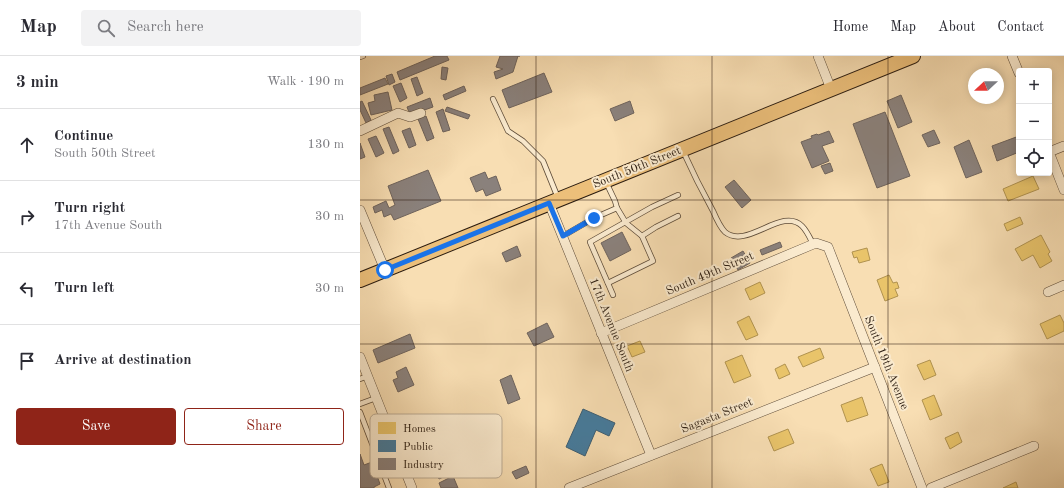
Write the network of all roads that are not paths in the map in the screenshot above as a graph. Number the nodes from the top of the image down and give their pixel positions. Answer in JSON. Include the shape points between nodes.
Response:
{"nodes":[{"id":1,"x":363,"y":56,"type":"edge"},
{"id":2,"x":818,"y":56,"type":"edge"},
{"id":3,"x":913,"y":56,"type":"edge"},
{"id":4,"x":1012,"y":56,"type":"edge"},
{"id":5,"x":360,"y":57,"type":"edge"},
{"id":6,"x":1017,"y":68,"type":"edge"},
{"id":7,"x":831,"y":89,"type":"junction"},
{"id":8,"x":493,"y":99,"type":"dead end"},
{"id":9,"x":421,"y":113,"type":"dead end"},
{"id":10,"x":360,"y":131,"type":"edge"},
{"id":11,"x":1064,"y":146,"type":"edge"},
{"id":12,"x":682,"y":149,"type":"junction"},
{"id":13,"x":1052,"y":151,"type":"edge"},
{"id":14,"x":1052,"y":160,"type":"edge"},
{"id":15,"x":605,"y":180,"type":"junction"},
{"id":16,"x":1064,"y":190,"type":"edge"},
{"id":17,"x":678,"y":195,"type":"dead end"},
{"id":18,"x":554,"y":201,"type":"junction"},
{"id":19,"x":617,"y":208,"type":"junction"},
{"id":20,"x":360,"y":210,"type":"edge"},
{"id":21,"x":678,"y":216,"type":"dead end"},
{"id":22,"x":626,"y":223,"type":"junction"},
{"id":23,"x":563,"y":236,"type":"junction"},
{"id":24,"x":642,"y":236,"type":"junction"},
{"id":25,"x":813,"y":244,"type":"junction"},
{"id":26,"x":385,"y":270,"type":"junction"},
{"id":27,"x":360,"y":280,"type":"edge"},
{"id":28,"x":608,"y":283,"type":"junction"},
{"id":29,"x":1064,"y":286,"type":"edge"},
{"id":30,"x":1048,"y":292,"type":"dead end"},
{"id":31,"x":613,"y":294,"type":"dead end"},
{"id":32,"x":601,"y":333,"type":"junction"},
{"id":33,"x":360,"y":357,"type":"edge"},
{"id":34,"x":875,"y":367,"type":"junction"},
{"id":35,"x":364,"y":378,"type":"edge"},
{"id":36,"x":376,"y":398,"type":"junction"},
{"id":37,"x":360,"y":404,"type":"edge"},
{"id":38,"x":360,"y":412,"type":"edge"},
{"id":39,"x":382,"y":414,"type":"edge"},
{"id":40,"x":370,"y":438,"type":"edge"},
{"id":41,"x":1034,"y":446,"type":"dead end"},
{"id":42,"x":651,"y":455,"type":"junction"},
{"id":43,"x":385,"y":478,"type":"edge"},
{"id":44,"x":408,"y":478,"type":"edge"},
{"id":45,"x":389,"y":488,"type":"edge"},
{"id":46,"x":412,"y":488,"type":"edge"},
{"id":47,"x":569,"y":488,"type":"edge"},
{"id":48,"x":922,"y":488,"type":"edge"},
{"id":49,"x":932,"y":488,"type":"edge"}],
"edges":[{"from":1,"to":5,"type":"lane"},
{"from":2,"to":7,"type":"street"},
{"from":3,"to":7,"type":"main road","name":"South 50th Street"},
{"from":4,"to":6,"type":"street"},
{"from":7,"to":12,"type":"main road","name":"South 50th Street"},
{"from":8,"to":18,"type":"lane","via":[[508,131],[523,141],[543,161]]},
{"from":9,"to":10,"type":"street","via":[[410,117],[398,113]]},
{"from":11,"to":13,"type":"street"},
{"from":12,"to":15,"type":"main road","name":"South 50th Street"},
{"from":12,"to":25,"type":"lane","via":[[725,232],[732,236],[749,234],[791,220],[803,226]]},
{"from":14,"to":16,"type":"street"},
{"from":15,"to":18,"type":"main road","name":"South 50th Street"},
{"from":15,"to":19,"type":"lane"},
{"from":17,"to":22,"type":"lane"},
{"from":18,"to":23,"type":"street","name":"17th Avenue South"},
{"from":18,"to":26,"type":"main road","name":"South 50th Street"},
{"from":19,"to":22,"type":"lane"},
{"from":19,"to":23,"type":"lane"},
{"from":20,"to":26,"type":"street"},
{"from":21,"to":24,"type":"lane"},
{"from":22,"to":24,"type":"lane"},
{"from":22,"to":28,"type":"lane","via":[[590,242]]},
{"from":23,"to":32,"type":"street","name":"17th Avenue South"},
{"from":24,"to":28,"type":"lane","via":[[653,262]]},
{"from":25,"to":32,"type":"street","name":"South 49th Street"},
{"from":25,"to":34,"type":"street","name":"South 19th Avenue","via":[[828,248]]},
{"from":26,"to":27,"type":"main road","name":"South 50th Street"},
{"from":28,"to":31,"type":"lane"},
{"from":29,"to":30,"type":"street"},
{"from":32,"to":42,"type":"street","name":"17th Avenue South"},
{"from":33,"to":35,"type":"street"},
{"from":34,"to":42,"type":"street","name":"Sagasta Street"},
{"from":34,"to":48,"type":"street","name":"South 19th Avenue"},
{"from":35,"to":36,"type":"street"},
{"from":36,"to":37,"type":"lane"},
{"from":36,"to":39,"type":"street"},
{"from":38,"to":40,"type":"lane"},
{"from":41,"to":49,"type":"street"},
{"from":42,"to":47,"type":"street","name":"Sagasta Street"},
{"from":43,"to":45,"type":"lane"},
{"from":44,"to":46,"type":"street"}]}
